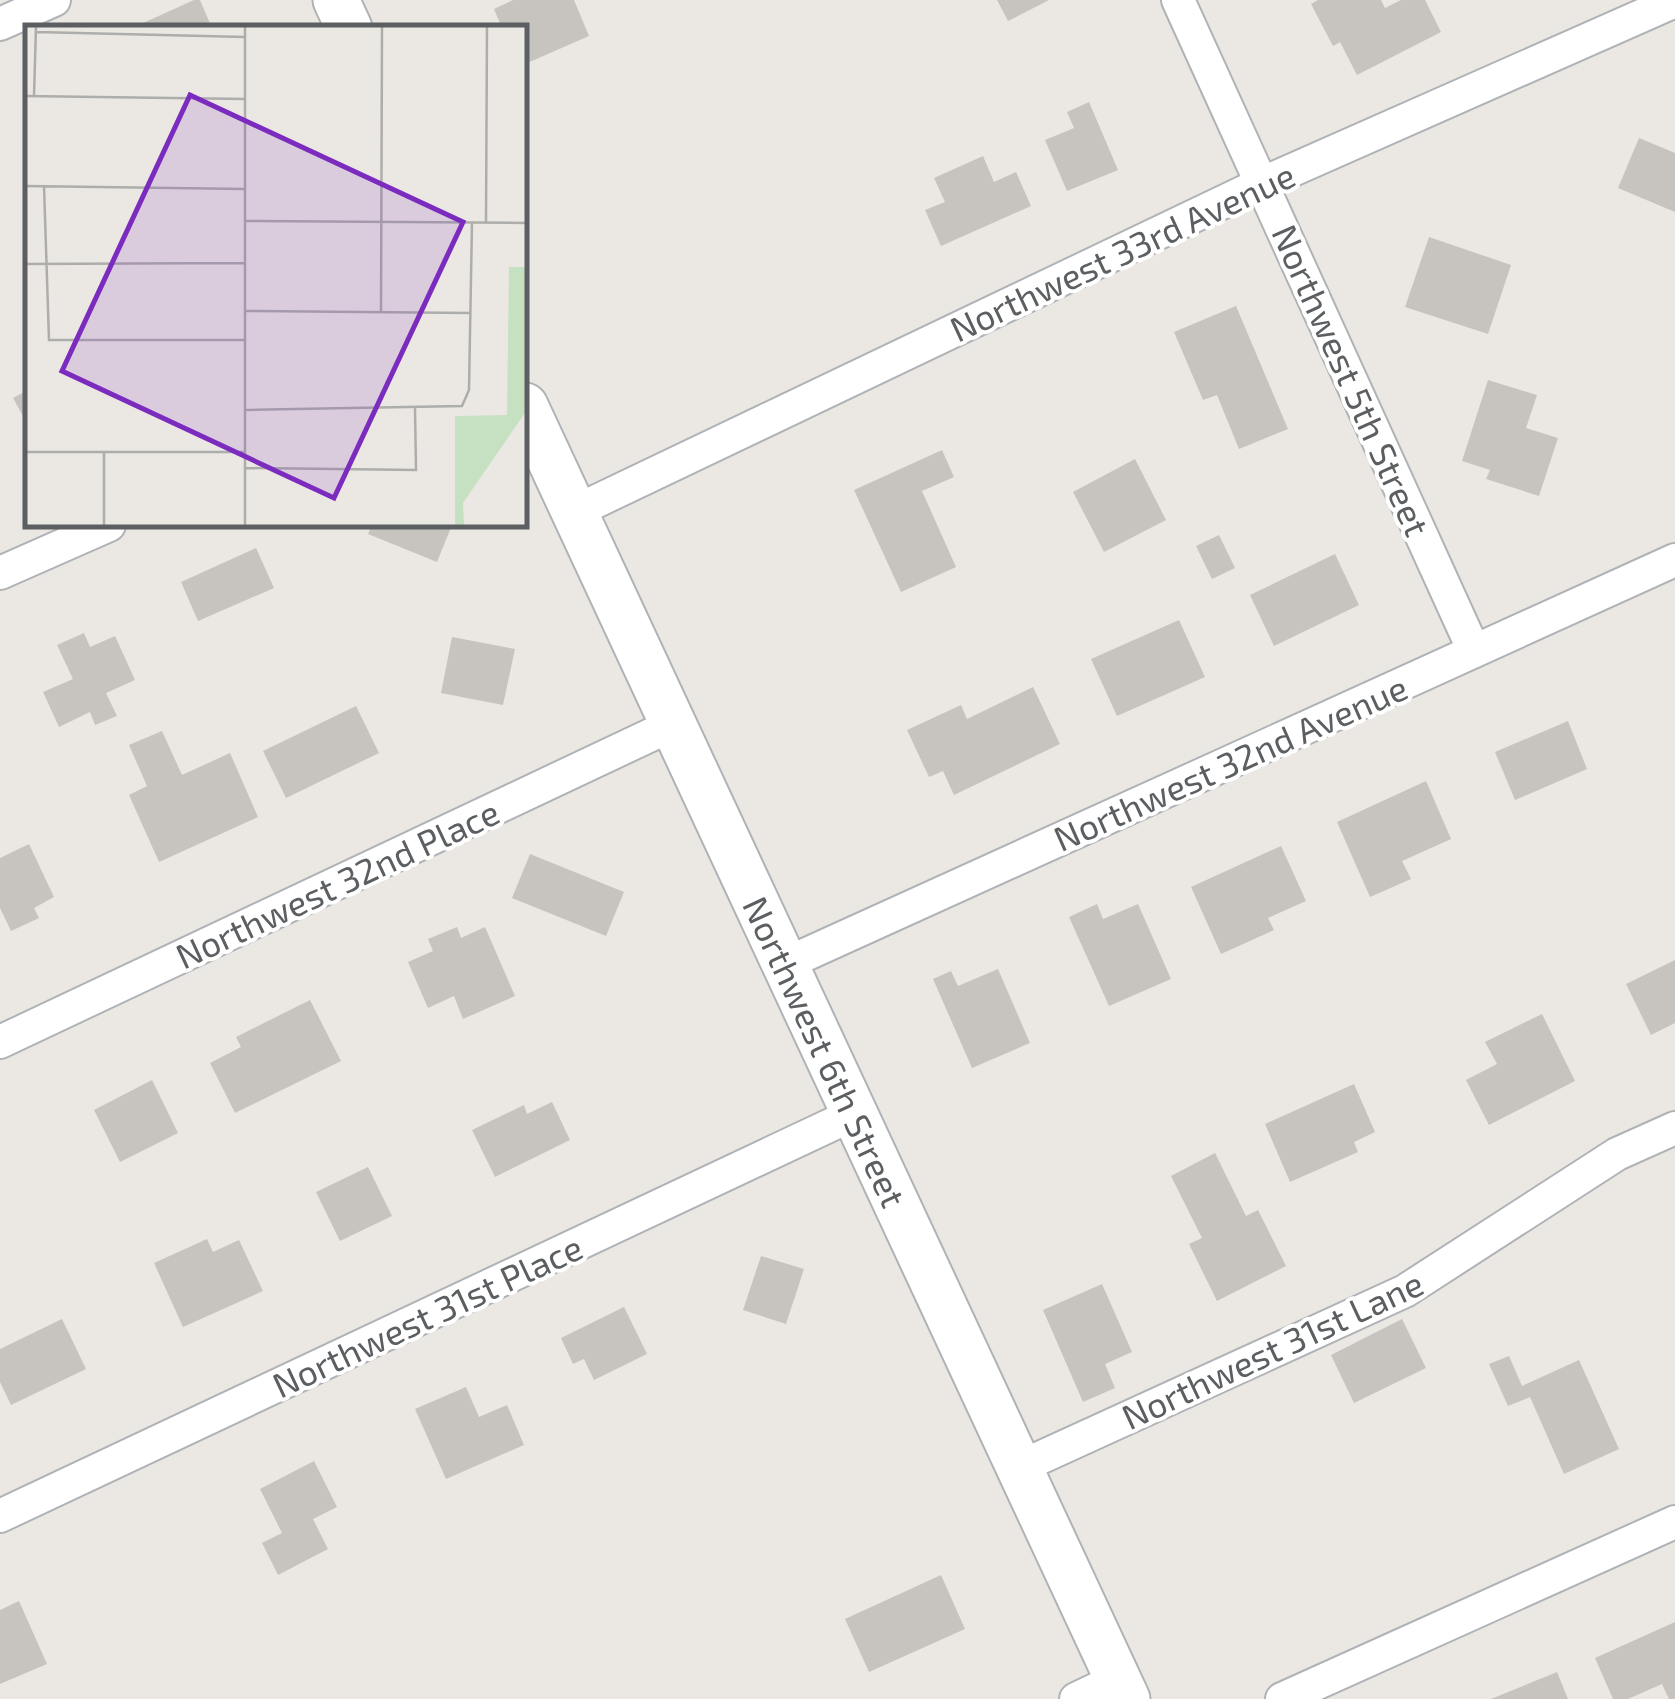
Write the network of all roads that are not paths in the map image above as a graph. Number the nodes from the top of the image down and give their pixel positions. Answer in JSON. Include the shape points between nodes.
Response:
{"nodes":[{"id":1,"x":54,"y":0,"type":"edge"},
{"id":2,"x":336,"y":0,"type":"edge"},
{"id":3,"x":1178,"y":0,"type":"edge"},
{"id":4,"x":1675,"y":2,"type":"edge"},
{"id":5,"x":0,"y":24,"type":"edge"},
{"id":6,"x":348,"y":25,"type":"edge"},
{"id":7,"x":1263,"y":183,"type":"junction"},
{"id":8,"x":528,"y":412,"type":"edge"},
{"id":9,"x":574,"y":512,"type":"junction"},
{"id":10,"x":102,"y":528,"type":"edge"},
{"id":11,"x":1675,"y":560,"type":"edge"},
{"id":12,"x":0,"y":573,"type":"edge"},
{"id":13,"x":1474,"y":651,"type":"junction"},
{"id":14,"x":674,"y":724,"type":"junction"},
{"id":15,"x":785,"y":964,"type":"junction"},
{"id":16,"x":0,"y":1042,"type":"edge"},
{"id":17,"x":854,"y":1114,"type":"junction"},
{"id":18,"x":1675,"y":1128,"type":"edge"},
{"id":19,"x":1018,"y":1468,"type":"junction"},
{"id":20,"x":0,"y":1516,"type":"edge"},
{"id":21,"x":1675,"y":1522,"type":"edge"},
{"id":22,"x":1123,"y":1689,"type":"edge"},
{"id":23,"x":1076,"y":1699,"type":"edge"},
{"id":24,"x":1282,"y":1699,"type":"edge"}],
"edges":[{"from":1,"to":5,"type":"street"},
{"from":2,"to":6,"type":"main road"},
{"from":3,"to":7,"type":"street","name":"Northwest 5th Street"},
{"from":4,"to":7,"type":"street","name":"Northwest 33rd Avenue"},
{"from":7,"to":9,"type":"street","name":"Northwest 33rd Avenue"},
{"from":7,"to":13,"type":"street","name":"Northwest 5th Street"},
{"from":8,"to":9,"type":"main road","name":"Northwest 6th Street"},
{"from":9,"to":14,"type":"main road","name":"Northwest 6th Street"},
{"from":10,"to":12,"type":"street"},
{"from":11,"to":13,"type":"street","name":"Northwest 32nd Avenue"},
{"from":13,"to":15,"type":"street","name":"Northwest 32nd Avenue"},
{"from":14,"to":15,"type":"main road","name":"Northwest 6th Street"},
{"from":14,"to":16,"type":"street","name":"Northwest 32nd Place"},
{"from":15,"to":17,"type":"main road","name":"Northwest 6th Street"},
{"from":17,"to":19,"type":"main road","name":"Northwest 6th Street"},
{"from":17,"to":20,"type":"street","name":"Northwest 31st Place"},
{"from":18,"to":19,"type":"street","name":"Northwest 31st Lane","via":[[1617,1154],[1405,1291]]},
{"from":19,"to":22,"type":"main road","name":"Northwest 6th Street"},
{"from":21,"to":24,"type":"street"},
{"from":22,"to":23,"type":"street"}]}
